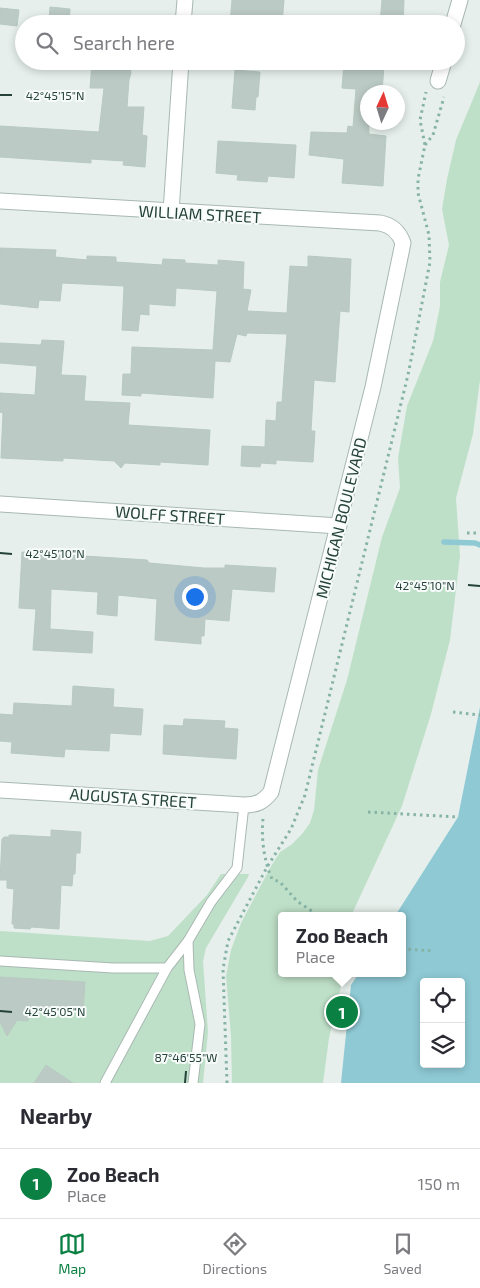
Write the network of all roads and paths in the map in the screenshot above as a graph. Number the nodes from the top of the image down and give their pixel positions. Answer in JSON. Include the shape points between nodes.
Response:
{"nodes":[{"id":1,"x":185,"y":0,"type":"edge"},
{"id":2,"x":460,"y":0,"type":"edge"},
{"id":3,"x":184,"y":15,"type":"edge"},
{"id":4,"x":456,"y":15,"type":"edge"},
{"id":5,"x":180,"y":70,"type":"edge"},
{"id":6,"x":441,"y":70,"type":"edge"},
{"id":7,"x":438,"y":81,"type":"junction"},
{"id":8,"x":425,"y":145,"type":"junction"},
{"id":9,"x":0,"y":201,"type":"edge"},
{"id":10,"x":172,"y":212,"type":"junction"},
{"id":11,"x":398,"y":232,"type":"joint"},
{"id":12,"x":0,"y":504,"type":"edge"},
{"id":13,"x":339,"y":526,"type":"junction"},
{"id":14,"x":467,"y":533,"type":"dead end"},
{"id":15,"x":480,"y":533,"type":"edge"},
{"id":16,"x":453,"y":712,"type":"dead end"},
{"id":17,"x":480,"y":715,"type":"edge"},
{"id":18,"x":0,"y":790,"type":"edge"},
{"id":19,"x":264,"y":801,"type":"junction"},
{"id":20,"x":244,"y":805,"type":"junction"},
{"id":21,"x":368,"y":812,"type":"dead end"},
{"id":22,"x":458,"y":817,"type":"dead end"},
{"id":23,"x":267,"y":867,"type":"junction"},
{"id":24,"x":313,"y":912,"type":"edge"},
{"id":25,"x":188,"y":941,"type":"junction"},
{"id":26,"x":406,"y":949,"type":"edge"},
{"id":27,"x":434,"y":951,"type":"dead end"},
{"id":28,"x":0,"y":961,"type":"edge"},
{"id":29,"x":166,"y":968,"type":"junction"},
{"id":30,"x":105,"y":1083,"type":"edge"},
{"id":31,"x":193,"y":1083,"type":"edge"},
{"id":32,"x":226,"y":1083,"type":"edge"}],
"edges":[{"from":1,"to":3,"type":"street"},
{"from":2,"to":4,"type":"street"},
{"from":5,"to":10,"type":"street"},
{"from":6,"to":7,"type":"street"},
{"from":7,"to":8,"type":"path","via":[[445,92],[438,122]]},
{"from":7,"to":8,"type":"path","via":[[427,88],[420,114]]},
{"from":8,"to":23,"type":"path","via":[[418,193],[429,235],[430,262],[408,375],[305,795],[290,829]]},
{"from":9,"to":10,"type":"street","name":"WILLIAM STREET"},
{"from":10,"to":11,"type":"street","name":"WILLIAM STREET","via":[[380,223]]},
{"from":11,"to":13,"type":"street","name":"MICHIGAN BOULEVARD","via":[[403,247]]},
{"from":12,"to":13,"type":"street","name":"WOLFF STREET"},
{"from":13,"to":19,"type":"street","name":"MICHIGAN BOULEVARD","via":[[272,792]]},
{"from":14,"to":15,"type":"path"},
{"from":16,"to":17,"type":"path"},
{"from":18,"to":20,"type":"street","name":"AUGUSTA STREET"},
{"from":19,"to":20,"type":"street","name":"AUGUSTA STREET"},
{"from":19,"to":23,"type":"path","via":[[262,828]]},
{"from":20,"to":25,"type":"lane","via":[[237,868],[210,902]]},
{"from":21,"to":22,"type":"path"},
{"from":23,"to":24,"type":"path","via":[[272,878]]},
{"from":23,"to":32,"type":"path","via":[[228,941],[223,969]]},
{"from":25,"to":29,"type":"lane"},
{"from":25,"to":31,"type":"lane","via":[[188,970],[200,1024]]},
{"from":26,"to":27,"type":"path"},
{"from":28,"to":29,"type":"lane"},
{"from":29,"to":30,"type":"lane"}]}
